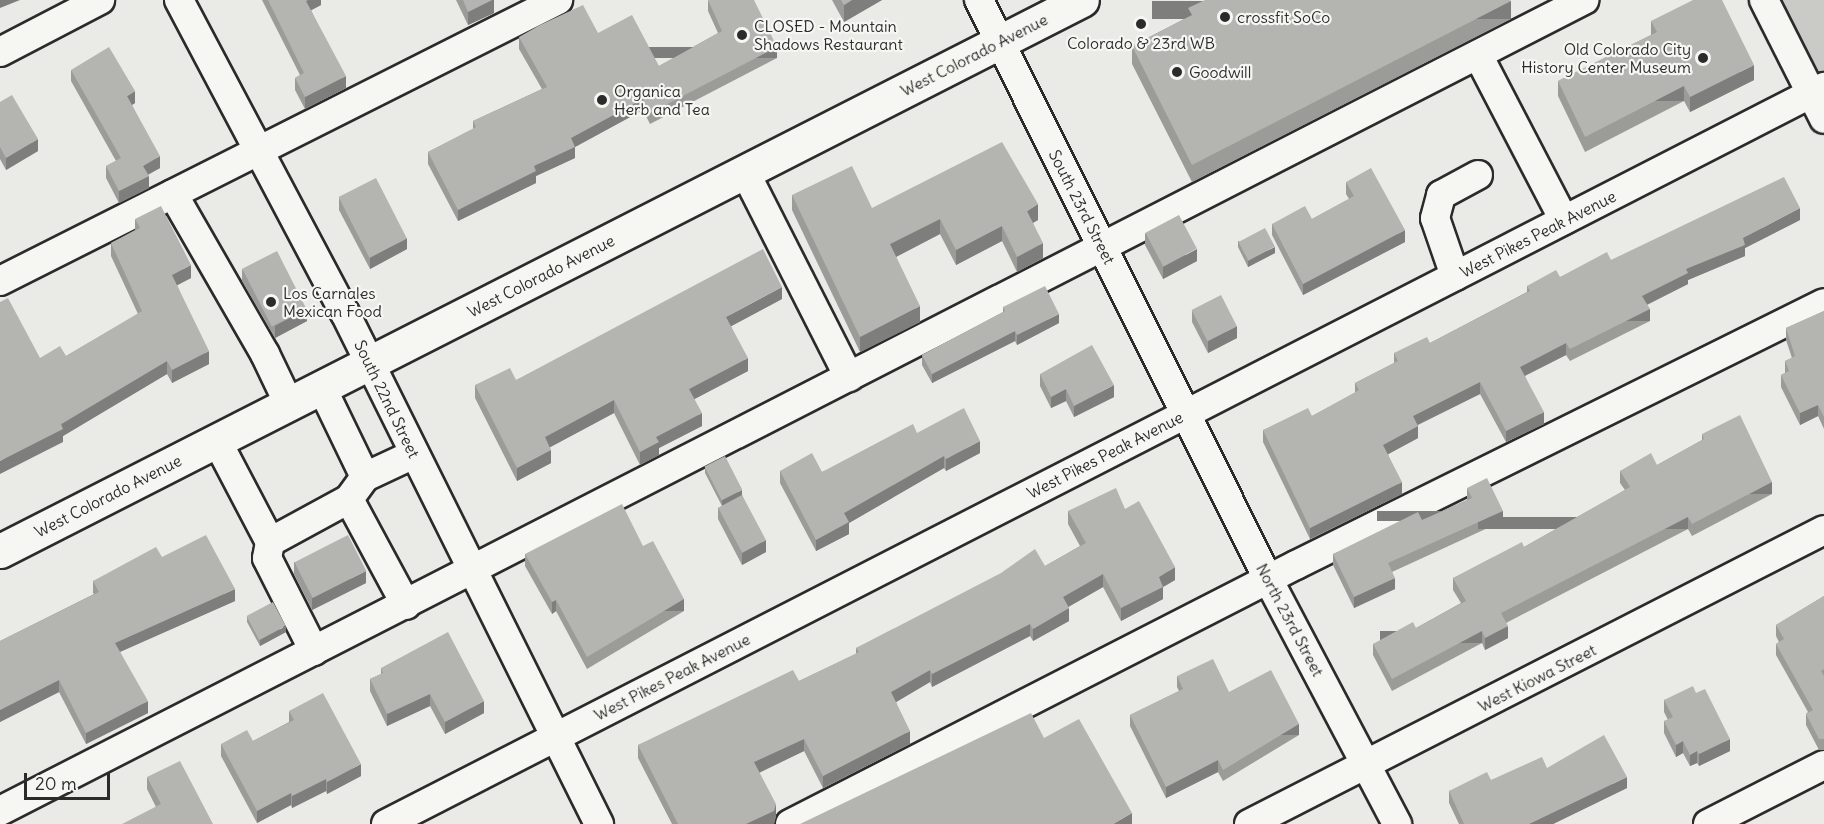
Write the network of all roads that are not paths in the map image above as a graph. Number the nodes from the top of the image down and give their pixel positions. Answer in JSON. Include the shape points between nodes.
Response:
{"nodes":[{"id":1,"x":100,"y":0,"type":"edge"},
{"id":2,"x":179,"y":0,"type":"edge"},
{"id":3,"x":558,"y":0,"type":"edge"},
{"id":4,"x":979,"y":0,"type":"edge"},
{"id":5,"x":1082,"y":0,"type":"edge"},
{"id":6,"x":1584,"y":0,"type":"edge"},
{"id":7,"x":1764,"y":0,"type":"edge"},
{"id":8,"x":999,"y":42,"type":"junction"},
{"id":9,"x":0,"y":52,"type":"edge"},
{"id":10,"x":1478,"y":55,"type":"junction"},
{"id":11,"x":1817,"y":90,"type":"edge"},
{"id":12,"x":1824,"y":119,"type":"edge"},
{"id":13,"x":258,"y":151,"type":"junction"},
{"id":14,"x":746,"y":172,"type":"junction"},
{"id":15,"x":1478,"y":175,"type":"dead end"},
{"id":16,"x":173,"y":194,"type":"junction"},
{"id":17,"x":1564,"y":220,"type":"junction"},
{"id":18,"x":1102,"y":248,"type":"junction"},
{"id":19,"x":1455,"y":276,"type":"junction"},
{"id":20,"x":0,"y":281,"type":"edge"},
{"id":21,"x":1824,"y":303,"type":"edge"},
{"id":22,"x":369,"y":363,"type":"junction"},
{"id":23,"x":849,"y":377,"type":"junction"},
{"id":24,"x":321,"y":388,"type":"junction"},
{"id":25,"x":290,"y":404,"type":"junction"},
{"id":26,"x":1186,"y":414,"type":"junction"},
{"id":27,"x":217,"y":441,"type":"junction"},
{"id":28,"x":414,"y":454,"type":"junction"},
{"id":29,"x":357,"y":488,"type":"junction"},
{"id":30,"x":1824,"y":530,"type":"edge"},
{"id":31,"x":270,"y":542,"type":"junction"},
{"id":32,"x":0,"y":551,"type":"edge"},
{"id":33,"x":472,"y":571,"type":"junction"},
{"id":34,"x":1268,"y":579,"type":"junction"},
{"id":35,"x":406,"y":605,"type":"junction"},
{"id":36,"x":314,"y":651,"type":"junction"},
{"id":37,"x":554,"y":737,"type":"junction"},
{"id":38,"x":1366,"y":765,"type":"junction"},
{"id":39,"x":1824,"y":765,"type":"edge"},
{"id":40,"x":0,"y":811,"type":"edge"},
{"id":41,"x":386,"y":824,"type":"edge"},
{"id":42,"x":599,"y":824,"type":"edge"},
{"id":43,"x":790,"y":824,"type":"edge"},
{"id":44,"x":1250,"y":824,"type":"edge"},
{"id":45,"x":1397,"y":824,"type":"edge"},
{"id":46,"x":1708,"y":824,"type":"edge"}],
"edges":[{"from":1,"to":9,"type":"street"},
{"from":2,"to":13,"type":"street","name":"South 22nd Street"},
{"from":3,"to":13,"type":"street"},
{"from":4,"to":8,"type":"street","name":"South 23rd Street"},
{"from":5,"to":8,"type":"main road","name":"West Colorado Avenue"},
{"from":6,"to":10,"type":"street"},
{"from":7,"to":11,"type":"street"},
{"from":8,"to":14,"type":"main road","name":"West Colorado Avenue"},
{"from":8,"to":18,"type":"street","name":"South 23rd Street"},
{"from":10,"to":17,"type":"street"},
{"from":10,"to":18,"type":"street"},
{"from":11,"to":12,"type":"street"},
{"from":11,"to":17,"type":"street","name":"West Pikes Peak Avenue"},
{"from":13,"to":16,"type":"street"},
{"from":13,"to":22,"type":"street","name":"South 22nd Street"},
{"from":14,"to":22,"type":"main road","name":"West Colorado Avenue"},
{"from":14,"to":23,"type":"street"},
{"from":15,"to":19,"type":"street","via":[[1441,195],[1435,218]]},
{"from":16,"to":20,"type":"street"},
{"from":16,"to":25,"type":"street"},
{"from":17,"to":19,"type":"street","name":"West Pikes Peak Avenue"},
{"from":18,"to":23,"type":"street"},
{"from":18,"to":26,"type":"street","name":"South 23rd Street"},
{"from":19,"to":26,"type":"street","name":"West Pikes Peak Avenue"},
{"from":21,"to":34,"type":"street"},
{"from":22,"to":24,"type":"main road","name":"West Colorado Avenue"},
{"from":22,"to":28,"type":"street","name":"South 22nd Street"},
{"from":23,"to":33,"type":"street"},
{"from":24,"to":25,"type":"main road","name":"West Colorado Avenue"},
{"from":24,"to":29,"type":"street"},
{"from":25,"to":27,"type":"main road","name":"West Colorado Avenue"},
{"from":26,"to":34,"type":"street","name":"North 23rd Street"},
{"from":26,"to":37,"type":"street","name":"West Pikes Peak Avenue"},
{"from":27,"to":31,"type":"street"},
{"from":27,"to":32,"type":"main road","name":"West Colorado Avenue"},
{"from":28,"to":29,"type":"street"},
{"from":28,"to":33,"type":"street","name":"South 22nd Street"},
{"from":29,"to":31,"type":"street"},
{"from":29,"to":35,"type":"street"},
{"from":30,"to":38,"type":"street","name":"West Kiowa Street"},
{"from":31,"to":36,"type":"street","via":[[267,558]]},
{"from":33,"to":35,"type":"street"},
{"from":33,"to":37,"type":"street","name":"South 22nd Street"},
{"from":34,"to":38,"type":"street","name":"North 23rd Street"},
{"from":34,"to":43,"type":"street"},
{"from":35,"to":36,"type":"street"},
{"from":36,"to":40,"type":"street"},
{"from":37,"to":41,"type":"street","name":"West Pikes Peak Avenue"},
{"from":37,"to":42,"type":"street","name":"South 22nd Street"},
{"from":38,"to":44,"type":"street","name":"West Kiowa Street"},
{"from":38,"to":45,"type":"street","name":"North 23rd Street"},
{"from":39,"to":46,"type":"street"}]}
